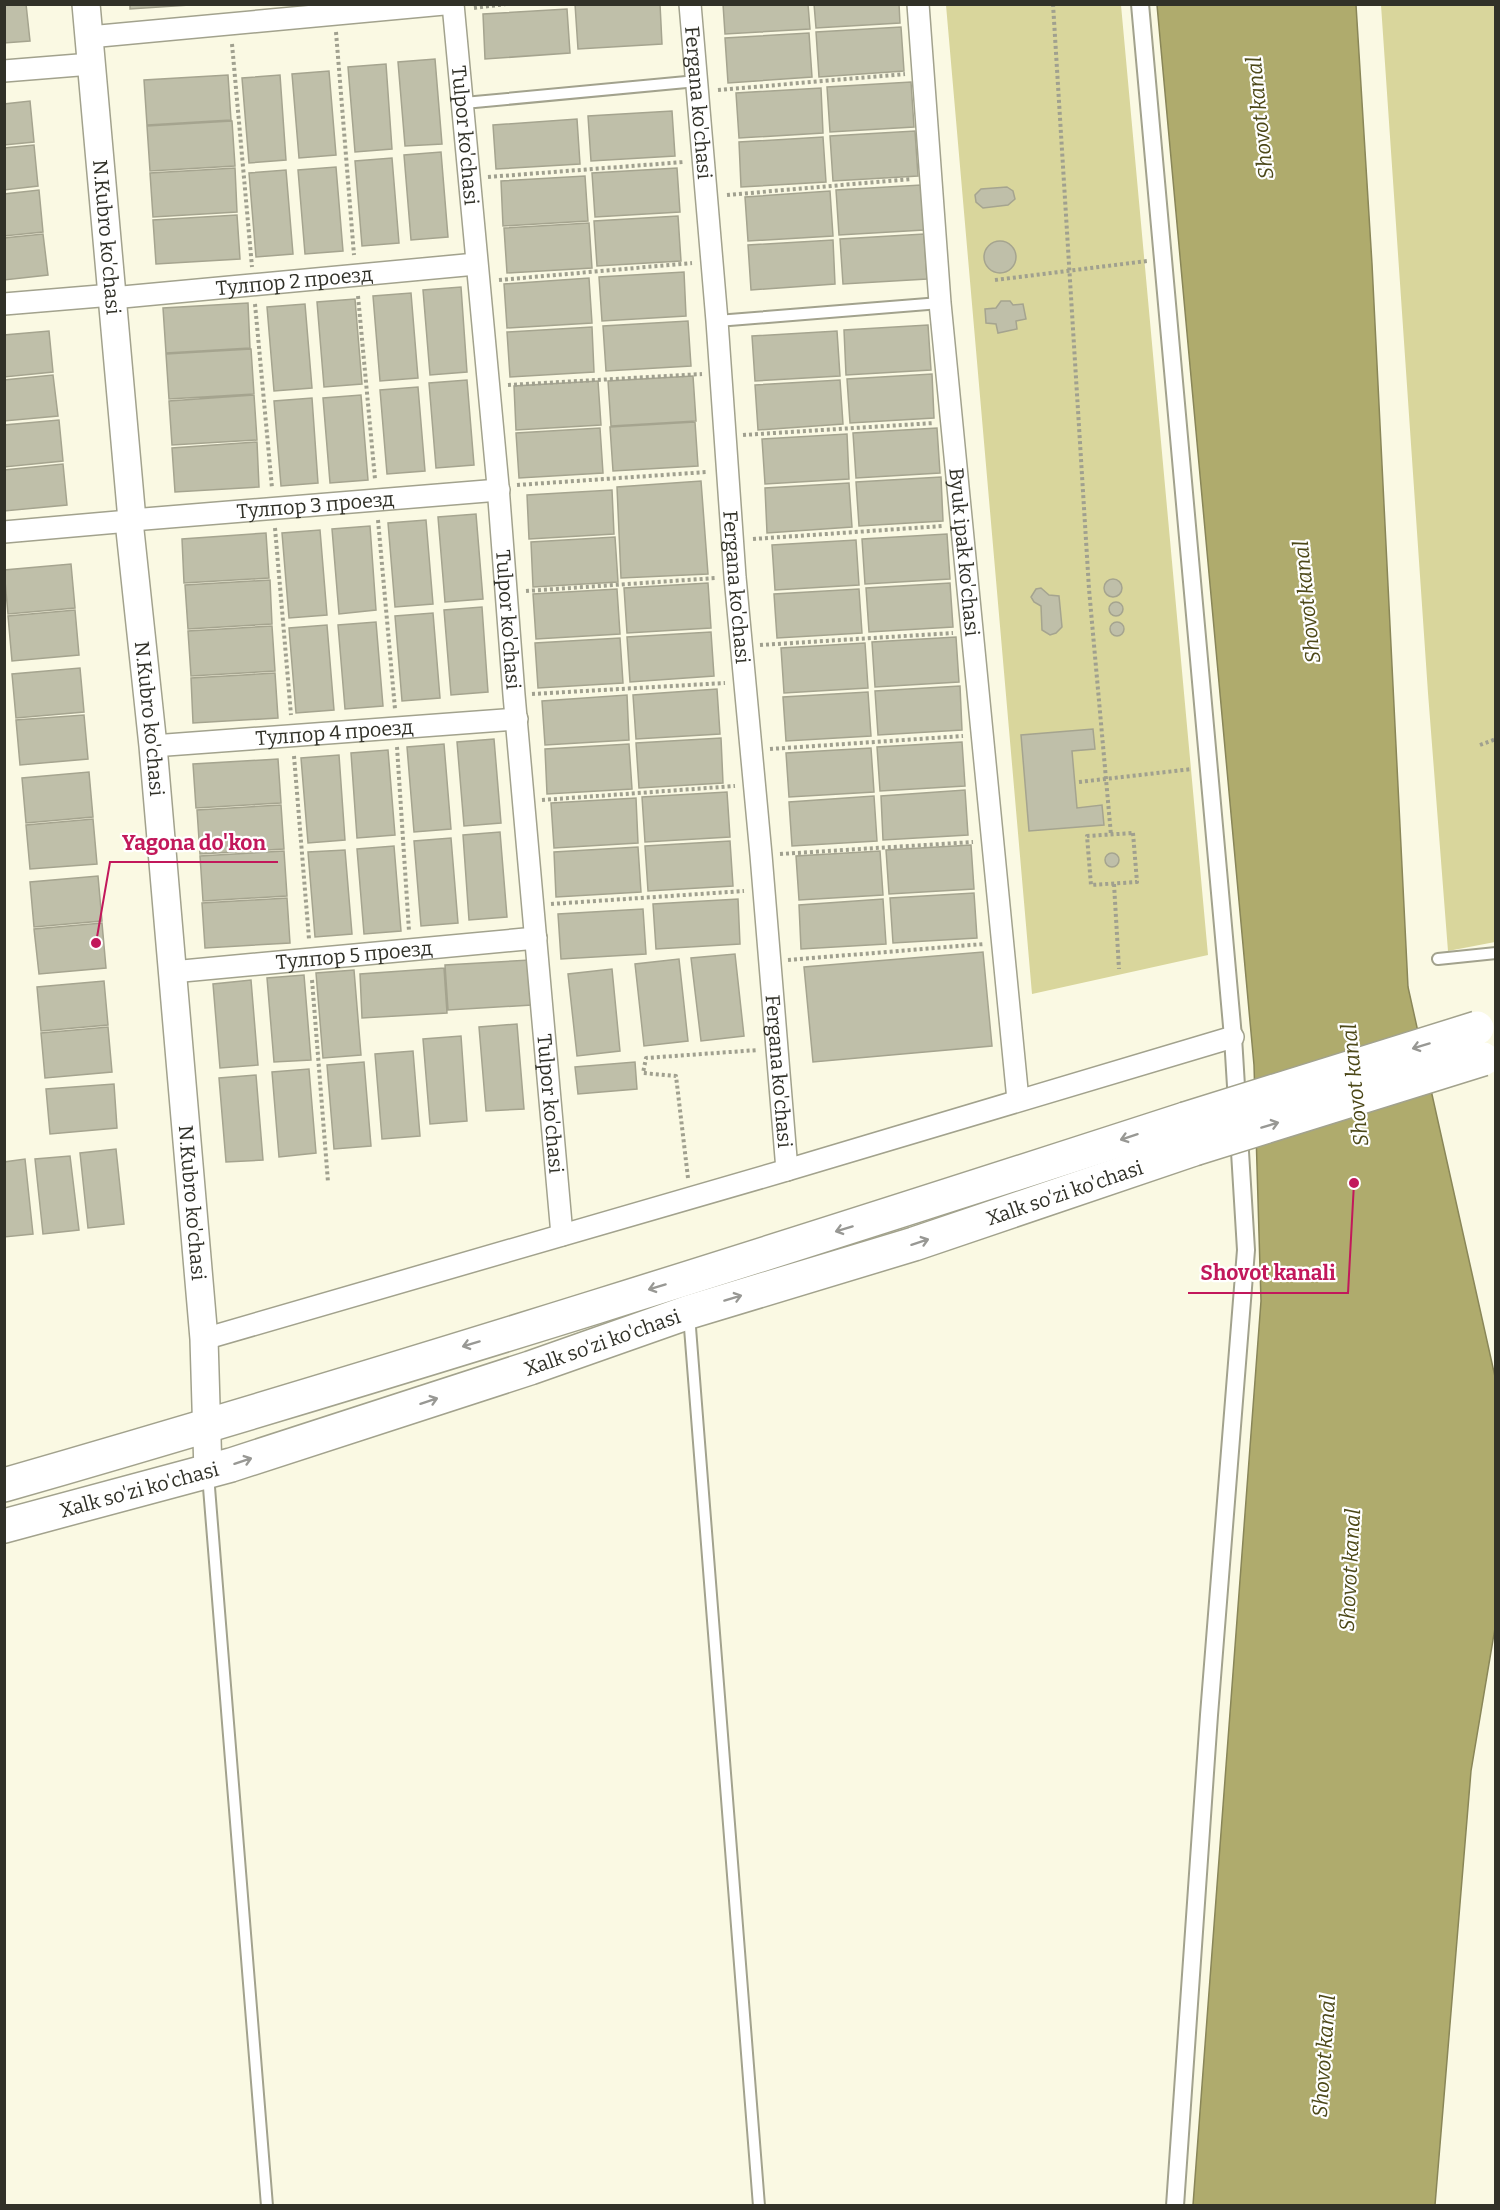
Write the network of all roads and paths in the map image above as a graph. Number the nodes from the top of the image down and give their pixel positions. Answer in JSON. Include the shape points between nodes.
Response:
{"nodes":[{"id":1,"x":86,"y":4,"type":"edge"},
{"id":2,"x":506,"y":4,"type":"edge"},
{"id":3,"x":690,"y":4,"type":"edge"},
{"id":4,"x":918,"y":4,"type":"edge"},
{"id":5,"x":1053,"y":4,"type":"edge"},
{"id":6,"x":1140,"y":4,"type":"edge"},
{"id":7,"x":450,"y":6,"type":"edge"},
{"id":8,"x":334,"y":14,"type":"junction"},
{"id":9,"x":231,"y":24,"type":"junction"},
{"id":10,"x":89,"y":37,"type":"junction"},
{"id":11,"x":92,"y":64,"type":"junction"},
{"id":12,"x":4,"y":71,"type":"edge"},
{"id":13,"x":923,"y":72,"type":"junction"},
{"id":14,"x":697,"y":86,"type":"junction"},
{"id":15,"x":464,"y":103,"type":"junction"},
{"id":16,"x":702,"y":161,"type":"junction"},
{"id":17,"x":930,"y":177,"type":"junction"},
{"id":18,"x":469,"y":178,"type":"junction"},
{"id":19,"x":705,"y":197,"type":"junction"},
{"id":20,"x":1162,"y":260,"type":"junction"},
{"id":21,"x":711,"y":261,"type":"junction"},
{"id":22,"x":477,"y":273,"type":"junction"},
{"id":23,"x":356,"y":276,"type":"junction"},
{"id":24,"x":995,"y":280,"type":"dead end"},
{"id":25,"x":254,"y":285,"type":"junction"},
{"id":26,"x":112,"y":297,"type":"junction"},
{"id":27,"x":940,"y":303,"type":"junction"},
{"id":28,"x":4,"y":304,"type":"edge"},
{"id":29,"x":717,"y":321,"type":"junction"},
{"id":30,"x":720,"y":373,"type":"junction"},
{"id":31,"x":488,"y":386,"type":"junction"},
{"id":32,"x":951,"y":422,"type":"junction"},
{"id":33,"x":725,"y":436,"type":"junction"},
{"id":34,"x":727,"y":470,"type":"junction"},
{"id":35,"x":498,"y":488,"type":"junction"},
{"id":36,"x":376,"y":500,"type":"junction"},
{"id":37,"x":274,"y":508,"type":"junction"},
{"id":38,"x":130,"y":521,"type":"junction"},
{"id":39,"x":962,"y":525,"type":"junction"},
{"id":40,"x":4,"y":532,"type":"edge"},
{"id":41,"x":732,"y":541,"type":"junction"},
{"id":42,"x":735,"y":577,"type":"junction"},
{"id":43,"x":506,"y":592,"type":"junction"},
{"id":44,"x":972,"y":632,"type":"junction"},
{"id":45,"x":741,"y":646,"type":"junction"},
{"id":46,"x":744,"y":682,"type":"junction"},
{"id":47,"x":514,"y":695,"type":"junction"},
{"id":48,"x":517,"y":719,"type":"junction"},
{"id":49,"x":396,"y":728,"type":"junction"},
{"id":50,"x":982,"y":735,"type":"junction"},
{"id":51,"x":292,"y":736,"type":"junction"},
{"id":52,"x":1496,"y":739,"type":"edge"},
{"id":53,"x":1480,"y":745,"type":"dead end"},
{"id":54,"x":153,"y":746,"type":"junction"},
{"id":55,"x":751,"y":750,"type":"junction"},
{"id":56,"x":1209,"y":767,"type":"junction"},
{"id":57,"x":1106,"y":779,"type":"junction"},
{"id":58,"x":1079,"y":782,"type":"dead end"},
{"id":59,"x":754,"y":785,"type":"junction"},
{"id":60,"x":524,"y":801,"type":"junction"},
{"id":61,"x":1111,"y":835,"type":"junction"},
{"id":62,"x":993,"y":841,"type":"junction"},
{"id":63,"x":761,"y":855,"type":"junction"},
{"id":64,"x":1114,"y":884,"type":"junction"},
{"id":65,"x":762,"y":890,"type":"junction"},
{"id":66,"x":533,"y":905,"type":"junction"},
{"id":67,"x":536,"y":938,"type":"junction"},
{"id":68,"x":1003,"y":943,"type":"junction"},
{"id":69,"x":410,"y":950,"type":"junction"},
{"id":70,"x":1496,"y":953,"type":"edge"},
{"id":71,"x":1438,"y":958,"type":"dead end"},
{"id":72,"x":310,"y":959,"type":"junction"},
{"id":73,"x":769,"y":962,"type":"junction"},
{"id":74,"x":1119,"y":969,"type":"dead end"},
{"id":75,"x":172,"y":972,"type":"junction"},
{"id":76,"x":1233,"y":1037,"type":"junction"},
{"id":77,"x":1488,"y":1041,"type":"edge"},
{"id":78,"x":777,"y":1049,"type":"junction"},
{"id":79,"x":1018,"y":1100,"type":"junction"},
{"id":80,"x":1190,"y":1134,"type":"junction"},
{"id":81,"x":788,"y":1170,"type":"junction"},
{"id":82,"x":328,"y":1182,"type":"dead end"},
{"id":83,"x":690,"y":1198,"type":"junction"},
{"id":84,"x":562,"y":1235,"type":"junction"},
{"id":85,"x":688,"y":1312,"type":"junction"},
{"id":86,"x":204,"y":1339,"type":"junction"},
{"id":87,"x":207,"y":1426,"type":"junction"},
{"id":88,"x":208,"y":1472,"type":"junction"},
{"id":89,"x":4,"y":1485,"type":"edge"},
{"id":90,"x":4,"y":1526,"type":"edge"},
{"id":91,"x":267,"y":2205,"type":"edge"},
{"id":92,"x":759,"y":2205,"type":"edge"},
{"id":93,"x":1175,"y":2205,"type":"edge"}],
"edges":[{"from":1,"to":10,"type":"street","name":"N.Kubro ko'chasi"},
{"from":2,"to":7,"type":"path"},
{"from":3,"to":14,"type":"street","name":"Fergana ko'chasi"},
{"from":4,"to":13,"type":"street","name":"Byuk ipak ko'chasi"},
{"from":5,"to":57,"type":"path","via":[[1089,589]]},
{"from":6,"to":20,"type":"street"},
{"from":7,"to":8,"type":"street"},
{"from":7,"to":15,"type":"street","name":"Tulpor ko'chasi"},
{"from":8,"to":9,"type":"street"},
{"from":8,"to":23,"type":"path"},
{"from":9,"to":10,"type":"street"},
{"from":9,"to":25,"type":"path"},
{"from":10,"to":11,"type":"street","name":"N.Kubro ko'chasi"},
{"from":11,"to":12,"type":"street"},
{"from":11,"to":26,"type":"street","name":"N.Kubro ko'chasi"},
{"from":13,"to":14,"type":"path"},
{"from":13,"to":17,"type":"street","name":"Byuk ipak ko'chasi"},
{"from":14,"to":15,"type":"lane"},
{"from":14,"to":16,"type":"street","name":"Fergana ko'chasi"},
{"from":15,"to":18,"type":"street","name":"Tulpor ko'chasi"},
{"from":16,"to":18,"type":"path"},
{"from":16,"to":19,"type":"street","name":"Fergana ko'chasi"},
{"from":17,"to":19,"type":"path"},
{"from":17,"to":27,"type":"street","name":"Byuk ipak ko'chasi"},
{"from":18,"to":22,"type":"street","name":"Tulpor ko'chasi"},
{"from":19,"to":21,"type":"street","name":"Fergana ko'chasi"},
{"from":20,"to":24,"type":"path"},
{"from":20,"to":56,"type":"street"},
{"from":21,"to":22,"type":"path"},
{"from":21,"to":29,"type":"street","name":"Fergana ko'chasi"},
{"from":22,"to":23,"type":"street","name":"Тулпор 2 проезд"},
{"from":22,"to":31,"type":"street","name":"Tulpor ko'chasi"},
{"from":23,"to":25,"type":"street","name":"Тулпор 2 проезд"},
{"from":23,"to":36,"type":"path"},
{"from":25,"to":26,"type":"street","name":"Тулпор 2 проезд"},
{"from":25,"to":37,"type":"path"},
{"from":26,"to":28,"type":"street","name":"Тулпор 2 проезд"},
{"from":26,"to":38,"type":"street","name":"N.Kubro ko'chasi"},
{"from":27,"to":29,"type":"lane"},
{"from":27,"to":32,"type":"street","name":"Byuk ipak ko'chasi"},
{"from":29,"to":30,"type":"street","name":"Fergana ko'chasi"},
{"from":30,"to":31,"type":"path"},
{"from":30,"to":33,"type":"street","name":"Fergana ko'chasi"},
{"from":31,"to":35,"type":"street","name":"Tulpor ko'chasi"},
{"from":32,"to":33,"type":"path"},
{"from":32,"to":39,"type":"street","name":"Byuk ipak ko'chasi"},
{"from":33,"to":34,"type":"street","name":"Fergana ko'chasi"},
{"from":34,"to":35,"type":"path"},
{"from":34,"to":41,"type":"street","name":"Fergana ko'chasi"},
{"from":35,"to":36,"type":"street","name":"Тулпор 3 проезд"},
{"from":35,"to":43,"type":"street","name":"Tulpor ko'chasi"},
{"from":36,"to":37,"type":"street","name":"Тулпор 3 проезд"},
{"from":36,"to":49,"type":"path"},
{"from":37,"to":38,"type":"street","name":"Тулпор 3 проезд"},
{"from":37,"to":51,"type":"path"},
{"from":38,"to":40,"type":"street","name":"Тулпор 3 проезд"},
{"from":38,"to":54,"type":"street","name":"N.Kubro ko'chasi"},
{"from":39,"to":41,"type":"path"},
{"from":39,"to":44,"type":"street","name":"Byuk ipak ko'chasi"},
{"from":41,"to":42,"type":"street","name":"Fergana ko'chasi"},
{"from":42,"to":43,"type":"path"},
{"from":42,"to":45,"type":"street","name":"Fergana ko'chasi"},
{"from":43,"to":47,"type":"street","name":"Tulpor ko'chasi"},
{"from":44,"to":45,"type":"path"},
{"from":44,"to":50,"type":"street","name":"Byuk ipak ko'chasi"},
{"from":45,"to":46,"type":"street","name":"Fergana ko'chasi"},
{"from":46,"to":47,"type":"path"},
{"from":46,"to":55,"type":"street","name":"Fergana ko'chasi"},
{"from":47,"to":48,"type":"street","name":"Tulpor ko'chasi"},
{"from":48,"to":49,"type":"street","name":"Тулпор 4 проезд"},
{"from":48,"to":60,"type":"street","name":"Tulpor ko'chasi"},
{"from":49,"to":51,"type":"street","name":"Тулпор 4 проезд"},
{"from":49,"to":69,"type":"path"},
{"from":50,"to":55,"type":"path"},
{"from":50,"to":62,"type":"street","name":"Byuk ipak ko'chasi"},
{"from":51,"to":54,"type":"street","name":"Тулпор 4 проезд"},
{"from":51,"to":72,"type":"path"},
{"from":52,"to":53,"type":"path"},
{"from":54,"to":75,"type":"street","name":"N.Kubro ko'chasi"},
{"from":55,"to":59,"type":"street","name":"Fergana ko'chasi"},
{"from":56,"to":57,"type":"path"},
{"from":56,"to":76,"type":"street"},
{"from":57,"to":58,"type":"path"},
{"from":57,"to":61,"type":"path"},
{"from":59,"to":60,"type":"path"},
{"from":59,"to":63,"type":"street","name":"Fergana ko'chasi"},
{"from":60,"to":66,"type":"street","name":"Tulpor ko'chasi"},
{"from":61,"to":64,"type":"path","via":[[1133,832],[1137,882]]},
{"from":61,"to":64,"type":"path","via":[[1087,836],[1091,885]]},
{"from":62,"to":63,"type":"path"},
{"from":62,"to":68,"type":"street","name":"Byuk ipak ko'chasi"},
{"from":63,"to":65,"type":"street","name":"Fergana ko'chasi"},
{"from":64,"to":74,"type":"path"},
{"from":65,"to":66,"type":"path"},
{"from":65,"to":73,"type":"street","name":"Fergana ko'chasi"},
{"from":66,"to":67,"type":"street","name":"Tulpor ko'chasi"},
{"from":67,"to":69,"type":"street","name":"Тулпор 5 проезд"},
{"from":67,"to":84,"type":"street","name":"Tulpor ko'chasi"},
{"from":68,"to":73,"type":"path"},
{"from":68,"to":79,"type":"street","name":"Byuk ipak ko'chasi"},
{"from":69,"to":72,"type":"street","name":"Тулпор 5 проезд"},
{"from":70,"to":71,"type":"lane"},
{"from":72,"to":75,"type":"street","name":"Тулпор 5 проезд"},
{"from":72,"to":82,"type":"path"},
{"from":73,"to":78,"type":"street","name":"Fergana ko'chasi"},
{"from":75,"to":86,"type":"street","name":"N.Kubro ko'chasi"},
{"from":76,"to":79,"type":"street"},
{"from":76,"to":93,"type":"street","via":[[1246,1250]]},
{"from":77,"to":80,"type":"main road","bridge":true},
{"from":78,"to":81,"type":"street","name":"Fergana ko'chasi"},
{"from":78,"to":83,"type":"path","via":[[646,1058],[643,1073],[676,1076]]},
{"from":79,"to":81,"type":"street"},
{"from":85,"to":80,"type":"main road","name":"Xalk so'zi ko'chasi","one_way":true,"via":[[914,1244]]},
{"from":80,"to":87,"type":"main road","name":"Xalk so'zi ko'chasi","one_way":true,"via":[[909,1208]]},
{"from":81,"to":83,"type":"street"},
{"from":83,"to":84,"type":"street"},
{"from":84,"to":86,"type":"street"},
{"from":88,"to":85,"type":"main road","name":"Xalk so'zi ko'chasi","one_way":true,"via":[[530,1368]]},
{"from":85,"to":92,"type":"lane"},
{"from":86,"to":87,"type":"street","name":"N.Kubro ko'chasi"},
{"from":87,"to":88,"type":"street","name":"N.Kubro ko'chasi"},
{"from":87,"to":89,"type":"main road","name":"Xalk so'zi ko'chasi"},
{"from":88,"to":90,"type":"main road","name":"Xalk so'zi ko'chasi"},
{"from":88,"to":91,"type":"lane"}]}
